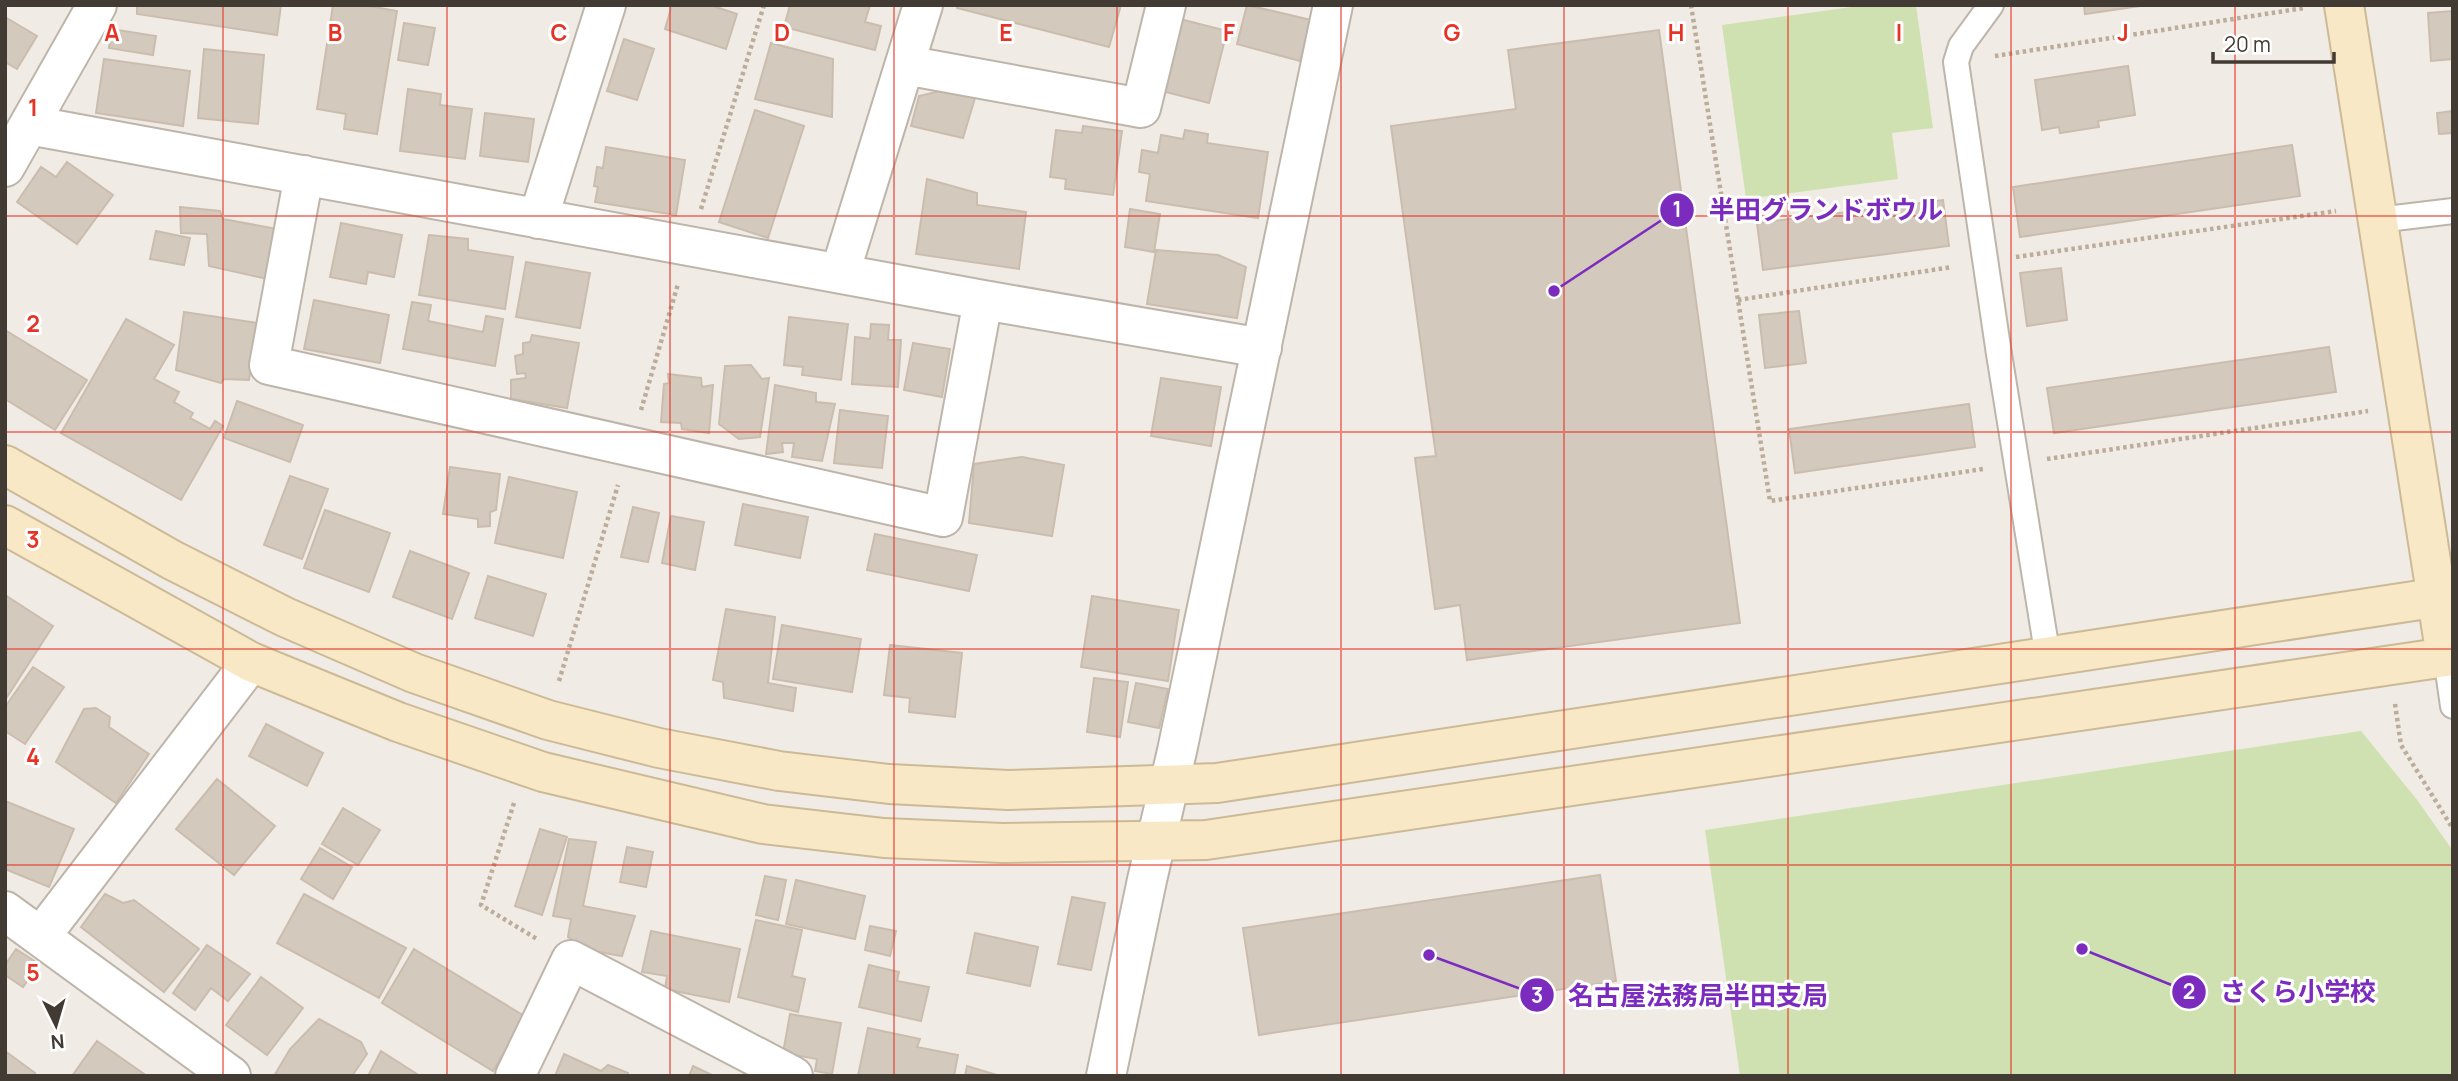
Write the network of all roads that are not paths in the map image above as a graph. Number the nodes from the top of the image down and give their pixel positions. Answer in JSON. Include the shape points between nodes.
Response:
{"nodes":[{"id":1,"x":97,"y":5,"type":"edge"},
{"id":2,"x":606,"y":5,"type":"edge"},
{"id":3,"x":923,"y":5,"type":"edge"},
{"id":4,"x":1167,"y":5,"type":"edge"},
{"id":5,"x":1333,"y":5,"type":"edge"},
{"id":6,"x":1991,"y":5,"type":"edge"},
{"id":7,"x":2344,"y":5,"type":"edge"},
{"id":8,"x":905,"y":65,"type":"junction"},
{"id":9,"x":29,"y":125,"type":"junction"},
{"id":10,"x":5,"y":167,"type":"edge"},
{"id":11,"x":304,"y":174,"type":"junction"},
{"id":12,"x":2453,"y":211,"type":"edge"},
{"id":13,"x":2363,"y":215,"type":"junction"},
{"id":14,"x":538,"y":219,"type":"junction"},
{"id":15,"x":840,"y":273,"type":"junction"},
{"id":16,"x":983,"y":300,"type":"junction"},
{"id":17,"x":1262,"y":348,"type":"junction"},
{"id":18,"x":5,"y":465,"type":"edge"},
{"id":19,"x":5,"y":525,"type":"edge"},
{"id":20,"x":2445,"y":596,"type":"edge"},
{"id":21,"x":2449,"y":657,"type":"edge"},
{"id":22,"x":2048,"y":658,"type":"junction"},
{"id":23,"x":251,"y":662,"type":"junction"},
{"id":24,"x":2453,"y":706,"type":"edge"},
{"id":25,"x":1169,"y":786,"type":"junction"},
{"id":26,"x":1156,"y":841,"type":"junction"},
{"id":27,"x":5,"y":911,"type":"edge"},
{"id":28,"x":41,"y":936,"type":"junction"},
{"id":29,"x":231,"y":1076,"type":"edge"},
{"id":30,"x":515,"y":1076,"type":"edge"},
{"id":31,"x":793,"y":1076,"type":"edge"},
{"id":32,"x":1106,"y":1076,"type":"edge"}],
"edges":[{"from":1,"to":9,"type":"street"},
{"from":2,"to":14,"type":"street"},
{"from":3,"to":8,"type":"street"},
{"from":4,"to":8,"type":"street","via":[[1141,108]]},
{"from":5,"to":17,"type":"street"},
{"from":6,"to":22,"type":"lane","via":[[1961,46],[1956,62]]},
{"from":7,"to":13,"type":"street"},
{"from":8,"to":15,"type":"street"},
{"from":9,"to":10,"type":"street"},
{"from":9,"to":11,"type":"street"},
{"from":11,"to":14,"type":"street"},
{"from":11,"to":16,"type":"street","via":[[269,365],[943,517]]},
{"from":12,"to":13,"type":"lane"},
{"from":13,"to":20,"type":"street"},
{"from":14,"to":15,"type":"street"},
{"from":15,"to":16,"type":"street"},
{"from":16,"to":17,"type":"street"},
{"from":17,"to":25,"type":"street"},
{"from":18,"to":25,"type":"street","via":[[172,560],[285,617],[414,673],[548,720],[779,771],[890,784],[1008,790]]},
{"from":19,"to":23,"type":"street"},
{"from":20,"to":21,"type":"street"},
{"from":20,"to":22,"type":"street"},
{"from":21,"to":24,"type":"lane"},
{"from":21,"to":26,"type":"street","via":[[1206,840]]},
{"from":22,"to":25,"type":"street","via":[[1217,783]]},
{"from":23,"to":26,"type":"street","via":[[398,722],[543,772],[763,824],[910,839]]},
{"from":23,"to":28,"type":"street"},
{"from":25,"to":26,"type":"street"},
{"from":26,"to":32,"type":"street"},
{"from":27,"to":28,"type":"street"},
{"from":28,"to":29,"type":"street"},
{"from":30,"to":31,"type":"street","via":[[570,960]]}]}
